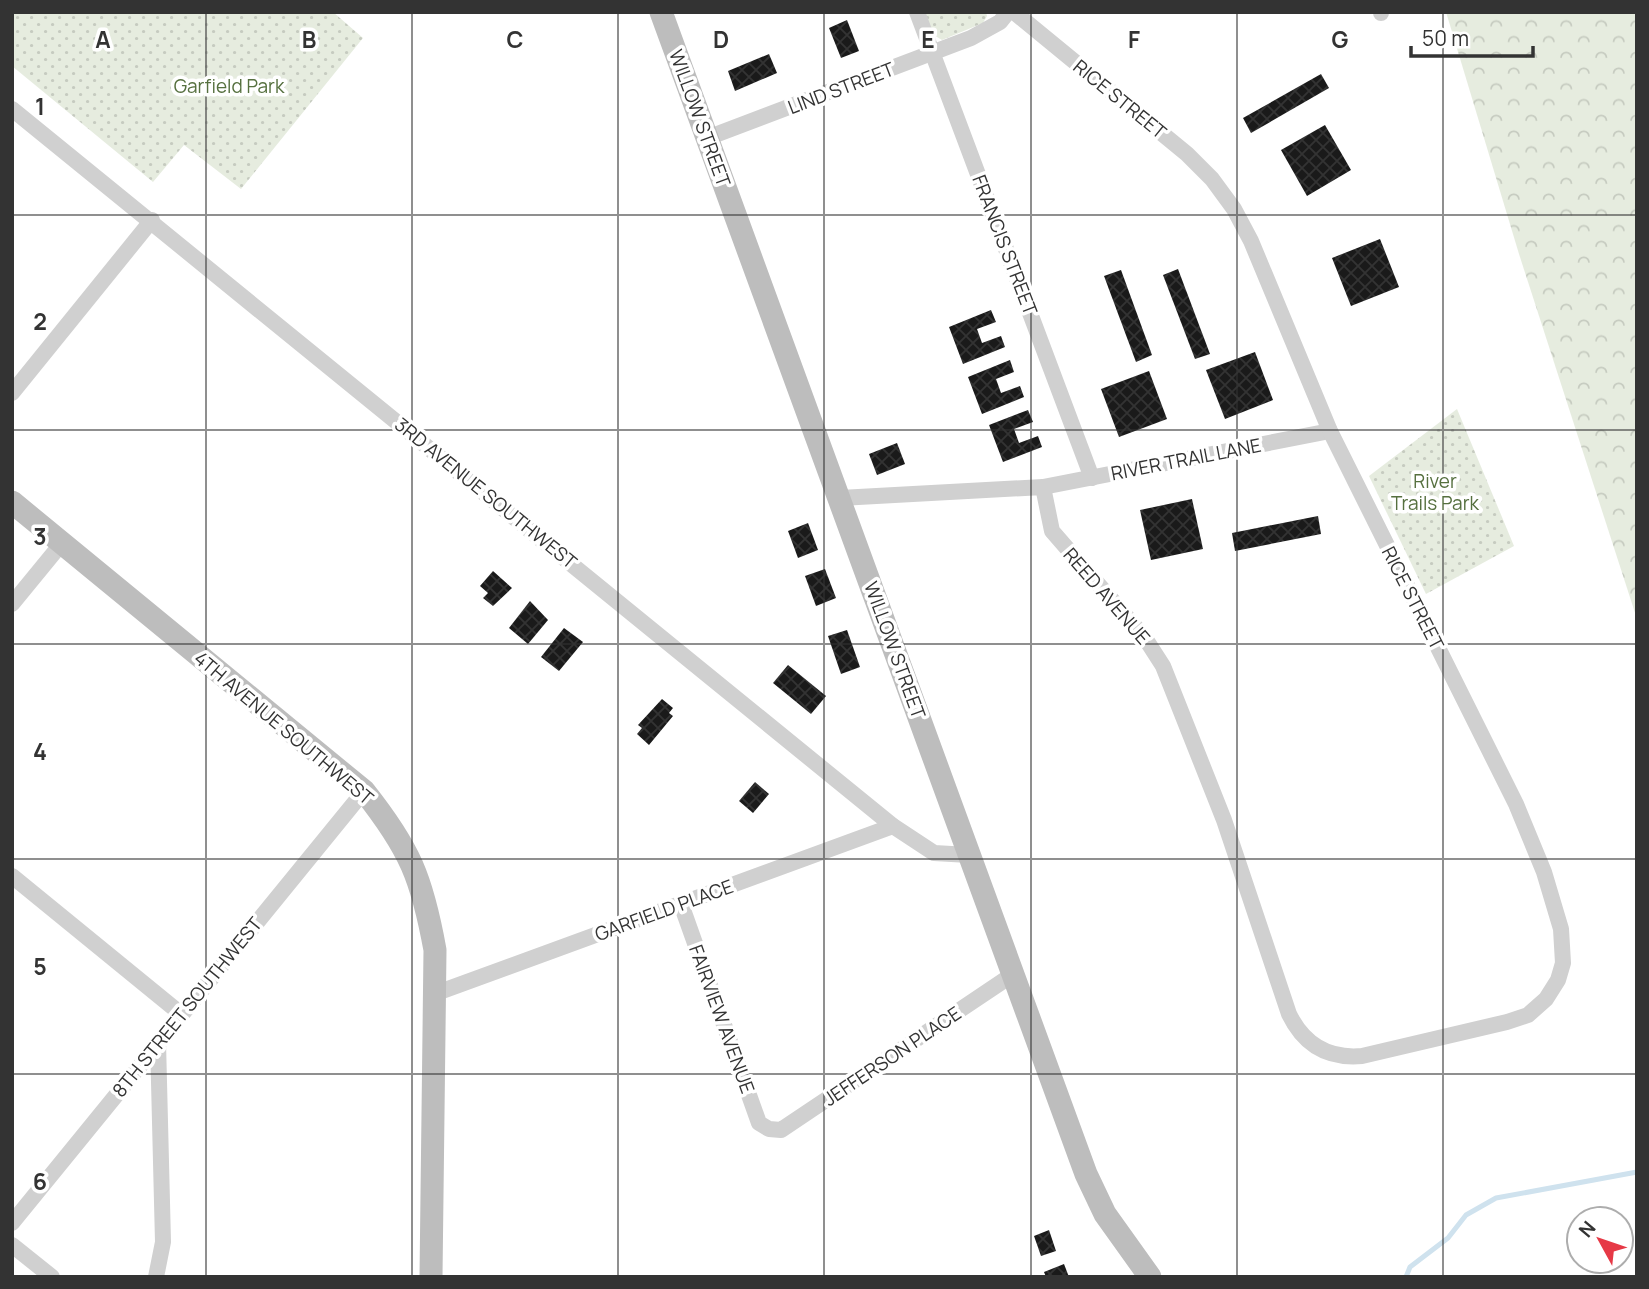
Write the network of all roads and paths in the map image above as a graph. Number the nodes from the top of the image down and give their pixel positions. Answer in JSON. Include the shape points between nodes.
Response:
{"nodes":[{"id":1,"x":661,"y":12,"type":"edge"},
{"id":2,"x":917,"y":12,"type":"edge"},
{"id":3,"x":1008,"y":12,"type":"edge"},
{"id":4,"x":1014,"y":12,"type":"edge"},
{"id":5,"x":931,"y":53,"type":"junction"},
{"id":6,"x":12,"y":109,"type":"edge"},
{"id":7,"x":707,"y":138,"type":"junction"},
{"id":8,"x":152,"y":220,"type":"junction"},
{"id":9,"x":12,"y":393,"type":"edge"},
{"id":10,"x":1330,"y":431,"type":"junction"},
{"id":11,"x":1092,"y":478,"type":"junction"},
{"id":12,"x":1043,"y":488,"type":"junction"},
{"id":13,"x":840,"y":498,"type":"junction"},
{"id":14,"x":12,"y":502,"type":"edge"},
{"id":15,"x":62,"y":543,"type":"junction"},
{"id":16,"x":12,"y":604,"type":"edge"},
{"id":17,"x":364,"y":792,"type":"junction"},
{"id":18,"x":892,"y":826,"type":"junction"},
{"id":19,"x":968,"y":855,"type":"junction"},
{"id":20,"x":12,"y":876,"type":"edge"},
{"id":21,"x":681,"y":904,"type":"junction"},
{"id":22,"x":1012,"y":975,"type":"junction"},
{"id":23,"x":434,"y":993,"type":"junction"},
{"id":24,"x":181,"y":1014,"type":"junction"},
{"id":25,"x":1289,"y":1014,"type":"joint"},
{"id":26,"x":158,"y":1042,"type":"junction"},
{"id":27,"x":769,"y":1129,"type":"joint"},
{"id":28,"x":12,"y":1223,"type":"edge"},
{"id":29,"x":12,"y":1245,"type":"edge"},
{"id":30,"x":52,"y":1277,"type":"edge"},
{"id":31,"x":156,"y":1277,"type":"edge"},
{"id":32,"x":431,"y":1277,"type":"edge"},
{"id":33,"x":1150,"y":1277,"type":"edge"}],
"edges":[{"from":1,"to":7,"type":"street","name":"WILLOW STREET"},
{"from":2,"to":5,"type":"street","name":"FRANCIS STREET"},
{"from":3,"to":5,"type":"street","name":"LIND STREET","via":[[986,31]]},
{"from":4,"to":10,"type":"street","name":"RICE STREET","via":[[1187,153],[1212,179],[1251,240]]},
{"from":5,"to":7,"type":"street","name":"LIND STREET"},
{"from":5,"to":11,"type":"street","name":"FRANCIS STREET"},
{"from":6,"to":8,"type":"street","name":"3RD AVENUE SOUTHWEST"},
{"from":7,"to":13,"type":"street","name":"WILLOW STREET"},
{"from":8,"to":9,"type":"street"},
{"from":8,"to":18,"type":"street","name":"3RD AVENUE SOUTHWEST"},
{"from":10,"to":11,"type":"street","name":"RIVER TRAIL LANE"},
{"from":10,"to":25,"type":"street","name":"RICE STREET","via":[[1526,826],[1561,929],[1563,963],[1546,999],[1528,1015],[1362,1056],[1326,1053],[1297,1030]]},
{"from":11,"to":12,"type":"street","name":"RIVER TRAIL LANE"},
{"from":12,"to":13,"type":"street"},
{"from":12,"to":25,"type":"street","name":"REED AVENUE","via":[[1052,531],[1145,638],[1163,666],[1224,820]]},
{"from":13,"to":19,"type":"street","name":"WILLOW STREET"},
{"from":14,"to":15,"type":"street","name":"4TH AVENUE SOUTHWEST"},
{"from":15,"to":16,"type":"street"},
{"from":15,"to":17,"type":"street","name":"4TH AVENUE SOUTHWEST"},
{"from":17,"to":23,"type":"street","name":"4TH AVENUE SOUTHWEST","via":[[414,864],[435,950]]},
{"from":17,"to":24,"type":"street","name":"8TH STREET SOUTHWEST"},
{"from":18,"to":19,"type":"street","name":"3RD AVENUE SOUTHWEST","via":[[934,853]]},
{"from":18,"to":21,"type":"street","name":"GARFIELD PLACE"},
{"from":19,"to":22,"type":"street","name":"WILLOW STREET"},
{"from":20,"to":24,"type":"street"},
{"from":21,"to":23,"type":"street","name":"GARFIELD PLACE"},
{"from":21,"to":27,"type":"street","name":"FAIRVIEW AVENUE","via":[[759,1123]]},
{"from":22,"to":27,"type":"street","name":"JEFFERSON PLACE","via":[[781,1130]]},
{"from":22,"to":33,"type":"street","name":"WILLOW STREET","via":[[1086,1174],[1105,1214]]},
{"from":23,"to":32,"type":"street","name":"4TH AVENUE SOUTHWEST"},
{"from":24,"to":26,"type":"street","name":"8TH STREET SOUTHWEST"},
{"from":26,"to":28,"type":"street","name":"8TH STREET SOUTHWEST"},
{"from":26,"to":31,"type":"street","via":[[163,1242]]},
{"from":29,"to":30,"type":"street"}]}
